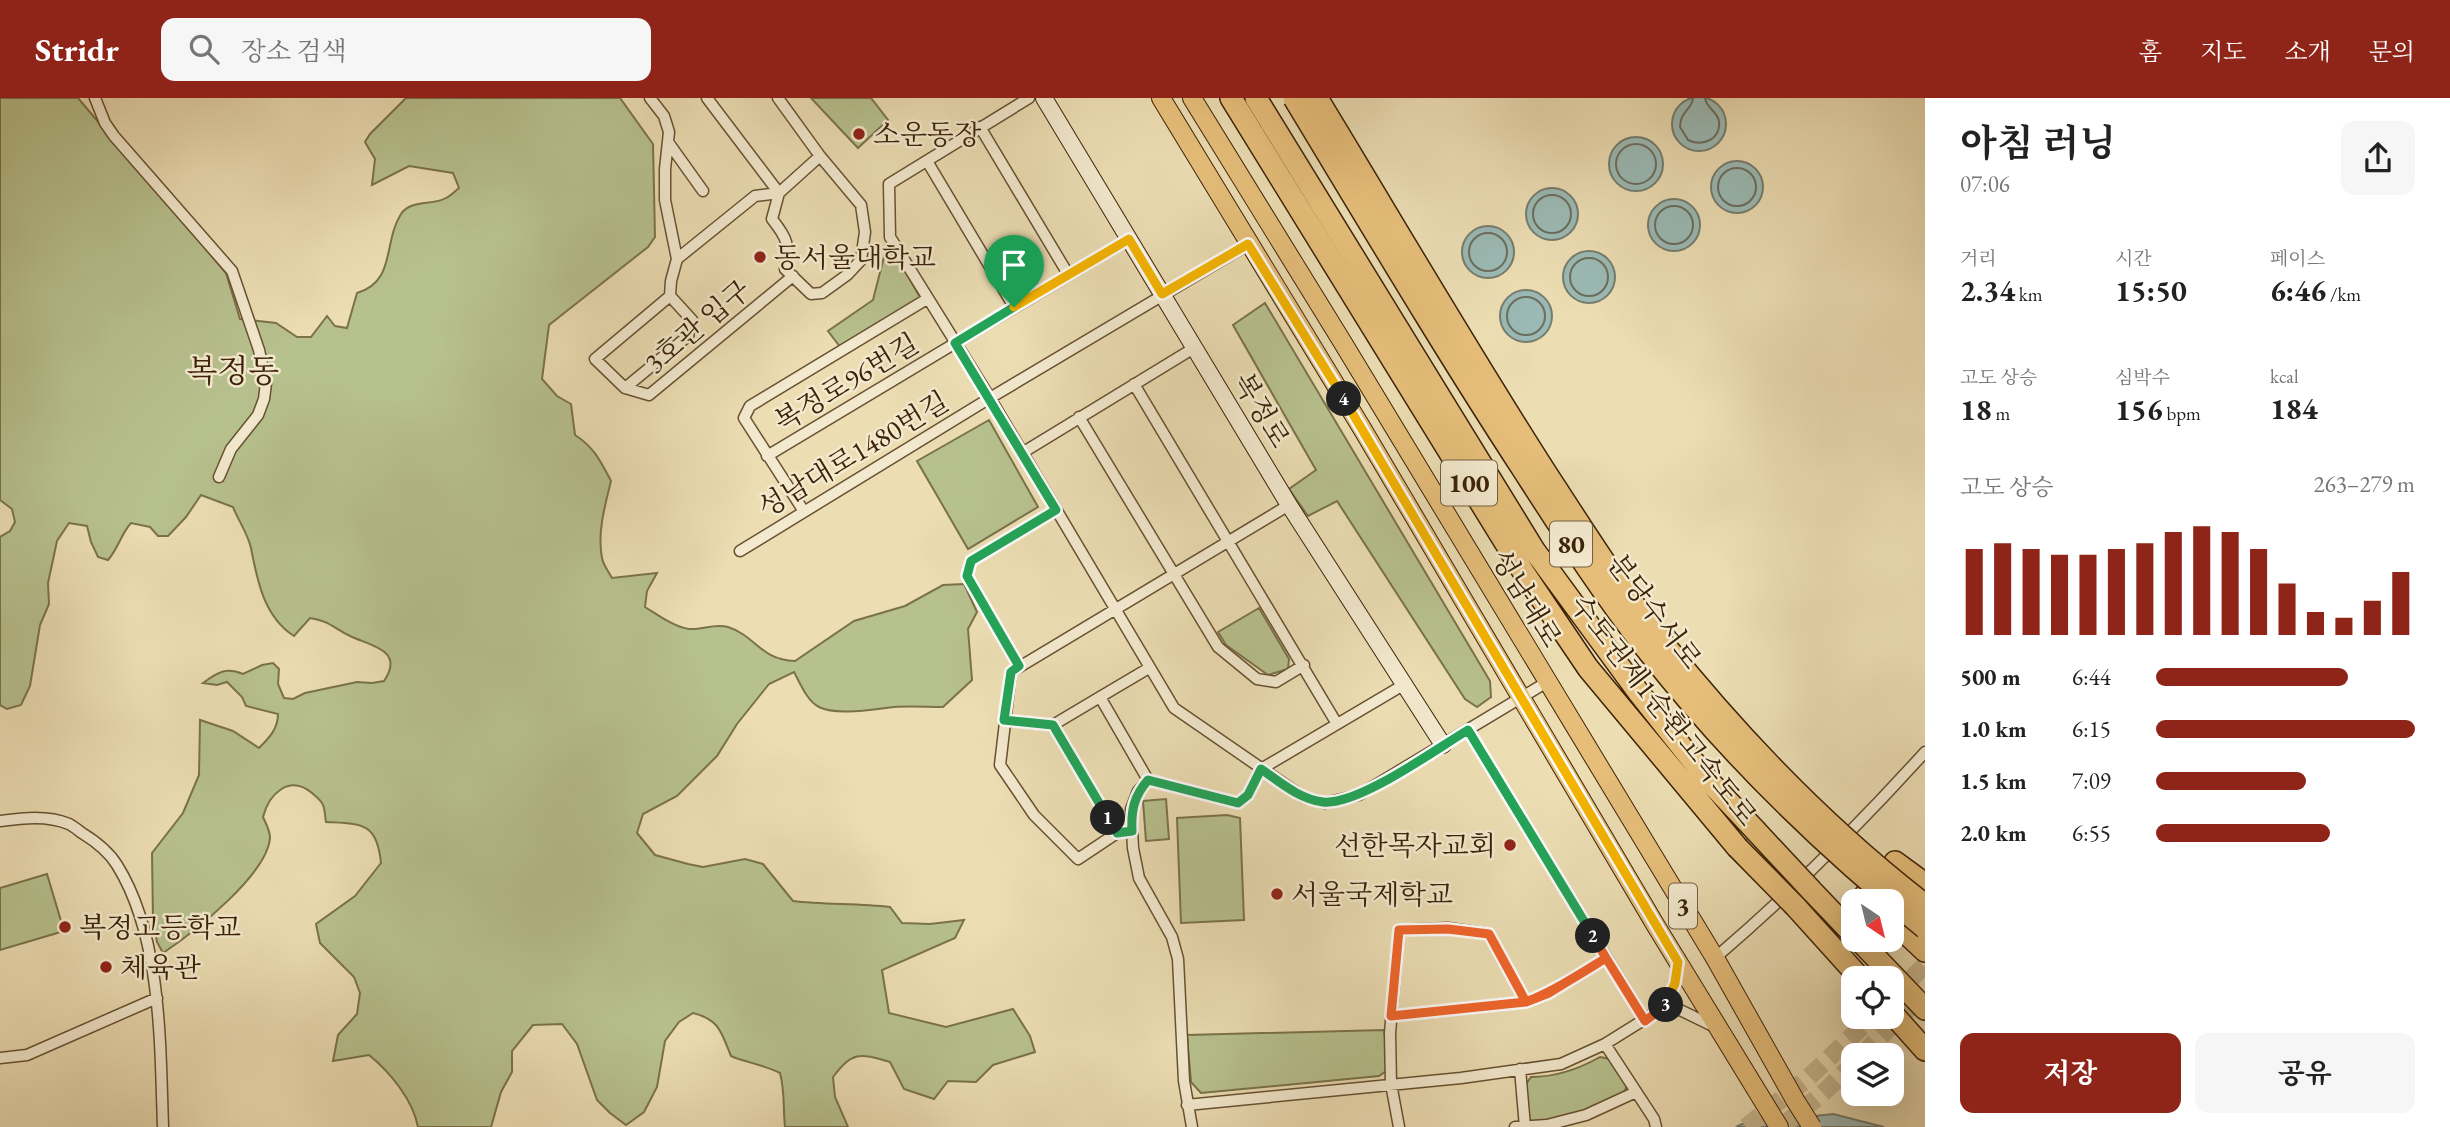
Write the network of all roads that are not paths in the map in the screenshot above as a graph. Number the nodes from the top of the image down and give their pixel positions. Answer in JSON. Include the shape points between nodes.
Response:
{"nodes":[{"id":1,"x":95,"y":98,"type":"edge"},
{"id":2,"x":650,"y":98,"type":"edge"},
{"id":3,"x":707,"y":98,"type":"edge"},
{"id":4,"x":778,"y":98,"type":"edge"},
{"id":5,"x":1029,"y":98,"type":"edge"},
{"id":6,"x":1044,"y":98,"type":"edge"},
{"id":7,"x":1161,"y":98,"type":"edge"},
{"id":8,"x":1192,"y":98,"type":"edge"},
{"id":9,"x":1231,"y":98,"type":"edge"},
{"id":10,"x":1256,"y":98,"type":"edge"},
{"id":11,"x":1294,"y":98,"type":"edge"},
{"id":12,"x":1317,"y":98,"type":"edge"},
{"id":13,"x":980,"y":127,"type":"junction"},
{"id":14,"x":668,"y":142,"type":"junction"},
{"id":15,"x":820,"y":156,"type":"junction"},
{"id":16,"x":927,"y":161,"type":"junction"},
{"id":17,"x":703,"y":191,"type":"dead end"},
{"id":18,"x":779,"y":193,"type":"junction"},
{"id":19,"x":1129,"y":239,"type":"junction"},
{"id":20,"x":1248,"y":244,"type":"junction"},
{"id":21,"x":677,"y":259,"type":"junction"},
{"id":22,"x":1068,"y":274,"type":"junction"},
{"id":23,"x":793,"y":276,"type":"junction"},
{"id":24,"x":1162,"y":294,"type":"junction"},
{"id":25,"x":670,"y":296,"type":"junction"},
{"id":26,"x":926,"y":299,"type":"junction"},
{"id":27,"x":1014,"y":307,"type":"junction"},
{"id":28,"x":955,"y":343,"type":"junction"},
{"id":29,"x":1194,"y":348,"type":"junction"},
{"id":30,"x":1135,"y":384,"type":"junction"},
{"id":31,"x":625,"y":388,"type":"junction"},
{"id":32,"x":990,"y":397,"type":"junction"},
{"id":33,"x":1079,"y":417,"type":"junction"},
{"id":34,"x":1022,"y":453,"type":"junction"},
{"id":35,"x":767,"y":456,"type":"junction"},
{"id":36,"x":219,"y":477,"type":"dead end"},
{"id":37,"x":1289,"y":505,"type":"junction"},
{"id":38,"x":803,"y":510,"type":"junction"},
{"id":39,"x":1056,"y":510,"type":"junction"},
{"id":40,"x":1230,"y":541,"type":"junction"},
{"id":41,"x":740,"y":551,"type":"dead end"},
{"id":42,"x":1174,"y":575,"type":"junction"},
{"id":43,"x":1115,"y":610,"type":"junction"},
{"id":44,"x":1304,"y":665,"type":"junction"},
{"id":45,"x":1019,"y":666,"type":"junction"},
{"id":46,"x":1149,"y":668,"type":"junction"},
{"id":47,"x":1547,"y":682,"type":"junction"},
{"id":48,"x":1405,"y":684,"type":"junction"},
{"id":49,"x":1100,"y":697,"type":"junction"},
{"id":50,"x":1522,"y":697,"type":"junction"},
{"id":51,"x":1004,"y":720,"type":"junction"},
{"id":52,"x":1337,"y":724,"type":"junction"},
{"id":53,"x":1053,"y":725,"type":"junction"},
{"id":54,"x":1468,"y":730,"type":"junction"},
{"id":55,"x":1443,"y":745,"type":"junction"},
{"id":56,"x":1925,"y":752,"type":"edge"},
{"id":57,"x":1261,"y":769,"type":"junction"},
{"id":58,"x":1148,"y":780,"type":"junction"},
{"id":59,"x":1791,"y":798,"type":"junction"},
{"id":60,"x":0,"y":821,"type":"edge"},
{"id":61,"x":1132,"y":831,"type":"junction"},
{"id":62,"x":1117,"y":833,"type":"junction"},
{"id":63,"x":1925,"y":884,"type":"edge"},
{"id":64,"x":1862,"y":889,"type":"edge"},
{"id":65,"x":1925,"y":905,"type":"edge"},
{"id":66,"x":1841,"y":921,"type":"edge"},
{"id":67,"x":1925,"y":928,"type":"edge"},
{"id":68,"x":1904,"y":931,"type":"edge"},
{"id":69,"x":1925,"y":951,"type":"edge"},
{"id":70,"x":1870,"y":952,"type":"edge"},
{"id":71,"x":1606,"y":958,"type":"junction"},
{"id":72,"x":1715,"y":958,"type":"junction"},
{"id":73,"x":1678,"y":962,"type":"junction"},
{"id":74,"x":1849,"y":966,"type":"edge"},
{"id":75,"x":157,"y":998,"type":"junction"},
{"id":76,"x":1526,"y":1002,"type":"junction"},
{"id":77,"x":1666,"y":1006,"type":"junction"},
{"id":78,"x":1925,"y":1009,"type":"edge"},
{"id":79,"x":1391,"y":1016,"type":"junction"},
{"id":80,"x":1645,"y":1021,"type":"junction"},
{"id":81,"x":1904,"y":1026,"type":"edge"},
{"id":82,"x":1719,"y":1029,"type":"junction"},
{"id":83,"x":1605,"y":1044,"type":"junction"},
{"id":84,"x":1925,"y":1050,"type":"edge"},
{"id":85,"x":0,"y":1058,"type":"edge"},
{"id":86,"x":1520,"y":1069,"type":"junction"},
{"id":87,"x":1391,"y":1084,"type":"junction"},
{"id":88,"x":1636,"y":1092,"type":"junction"},
{"id":89,"x":1187,"y":1105,"type":"junction"},
{"id":90,"x":163,"y":1127,"type":"edge"},
{"id":91,"x":1192,"y":1127,"type":"edge"},
{"id":92,"x":1399,"y":1127,"type":"edge"},
{"id":93,"x":1515,"y":1127,"type":"edge"},
{"id":94,"x":1525,"y":1127,"type":"edge"},
{"id":95,"x":1656,"y":1127,"type":"edge"},
{"id":96,"x":1779,"y":1127,"type":"edge"},
{"id":97,"x":1812,"y":1127,"type":"edge"}],
"edges":[{"from":1,"to":36,"type":"street","via":[[114,136],[232,271],[259,351],[266,383],[264,399],[258,415],[231,449]]},
{"from":2,"to":14,"type":"street","via":[[664,117]]},
{"from":3,"to":18,"type":"street"},
{"from":4,"to":15,"type":"street"},
{"from":5,"to":13,"type":"street"},
{"from":6,"to":19,"type":"street","name":"복정로"},
{"from":7,"to":20,"type":"main road","name":"성남대로","number":"3"},
{"from":8,"to":47,"type":"main road","name":"성남대로","number":"3"},
{"from":9,"to":74,"type":"highway","name":"수도권제1순환고속도로","number":"100","bridge":true,"via":[[1524,573],[1588,668],[1737,847]]},
{"from":10,"to":66,"type":"highway","name":"수도권제1순환고속도로","number":"100","bridge":true,"via":[[1534,550],[1708,779]]},
{"from":11,"to":59,"type":"highway","name":"분당수서로","number":"80","bridge":true,"via":[[1578,555],[1647,651],[1709,724]]},
{"from":12,"to":59,"type":"highway","name":"분당수서로","number":"80","bridge":true,"via":[[1514,424],[1593,545],[1663,643]]},
{"from":13,"to":16,"type":"street"},
{"from":13,"to":22,"type":"street"},
{"from":14,"to":17,"type":"street"},
{"from":14,"to":21,"type":"street","via":[[665,200]]},
{"from":15,"to":18,"type":"street"},
{"from":15,"to":23,"type":"street","via":[[861,205],[865,232],[861,260],[822,293],[811,294]]},
{"from":16,"to":26,"type":"street","via":[[889,184],[890,237]]},
{"from":16,"to":27,"type":"street"},
{"from":18,"to":21,"type":"street","via":[[755,196]]},
{"from":18,"to":23,"type":"street","via":[[772,219],[784,234],[789,250],[785,269]]},
{"from":19,"to":22,"type":"street","name":"복정로96번길"},
{"from":19,"to":24,"type":"street","name":"복정로"},
{"from":20,"to":24,"type":"street","name":"성남대로1480번길"},
{"from":20,"to":50,"type":"main road","name":"성남대로","number":"3"},
{"from":21,"to":25,"type":"street"},
{"from":22,"to":27,"type":"street","name":"복정로96번길"},
{"from":23,"to":31,"type":"street","name":"3호관 입구","via":[[649,395]]},
{"from":24,"to":29,"type":"street","name":"복정로"},
{"from":24,"to":32,"type":"street","name":"성남대로1480번길"},
{"from":25,"to":31,"type":"street","via":[[692,320],[688,336]]},
{"from":25,"to":31,"type":"street","via":[[596,359]]},
{"from":26,"to":28,"type":"street"},
{"from":26,"to":35,"type":"street","via":[[750,406],[744,418]]},
{"from":27,"to":28,"type":"street","name":"복정로96번길"},
{"from":28,"to":32,"type":"street"},
{"from":28,"to":35,"type":"street","name":"복정로96번길"},
{"from":29,"to":30,"type":"street"},
{"from":29,"to":37,"type":"street","name":"복정로"},
{"from":30,"to":33,"type":"street"},
{"from":30,"to":40,"type":"street"},
{"from":32,"to":34,"type":"street","name":"성남대로1480번길"},
{"from":32,"to":38,"type":"street","name":"성남대로1480번길"},
{"from":33,"to":34,"type":"street"},
{"from":33,"to":42,"type":"street"},
{"from":34,"to":39,"type":"street","name":"성남대로1480번길"},
{"from":35,"to":38,"type":"street"},
{"from":37,"to":40,"type":"street"},
{"from":37,"to":48,"type":"street","name":"복정로"},
{"from":38,"to":41,"type":"street","name":"성남대로1480번길"},
{"from":39,"to":43,"type":"street","name":"성남대로1480번길"},
{"from":39,"to":45,"type":"street","via":[[971,561],[967,576]]},
{"from":40,"to":42,"type":"street"},
{"from":40,"to":44,"type":"street"},
{"from":42,"to":43,"type":"street"},
{"from":42,"to":44,"type":"street","via":[[1218,647],[1257,680],[1276,682]]},
{"from":43,"to":45,"type":"street"},
{"from":43,"to":46,"type":"street","name":"성남대로1480번길"},
{"from":44,"to":52,"type":"street"},
{"from":45,"to":51,"type":"street","via":[[1011,672]]},
{"from":46,"to":49,"type":"street"},
{"from":46,"to":57,"type":"street","name":"성남대로1480번길","via":[[1174,708]]},
{"from":47,"to":50,"type":"street","name":"성남대로1480번길"},
{"from":47,"to":72,"type":"main road","name":"성남대로","number":"3"},
{"from":48,"to":52,"type":"street"},
{"from":48,"to":55,"type":"street","name":"복정로"},
{"from":49,"to":53,"type":"street"},
{"from":49,"to":58,"type":"street"},
{"from":50,"to":54,"type":"street","name":"성남대로1480번길"},
{"from":50,"to":73,"type":"main road","name":"성남대로","number":"3"},
{"from":51,"to":53,"type":"street"},
{"from":51,"to":62,"type":"street","via":[[1000,765],[1034,815],[1078,859]]},
{"from":52,"to":57,"type":"street"},
{"from":53,"to":62,"type":"street"},
{"from":54,"to":55,"type":"street","name":"성남대로1480번길"},
{"from":54,"to":71,"type":"street"},
{"from":55,"to":57,"type":"street","name":"성남대로1480번길","via":[[1359,795],[1325,803],[1303,797]]},
{"from":56,"to":72,"type":"street","via":[[1829,853]]},
{"from":57,"to":58,"type":"street","via":[[1248,795],[1238,803]]},
{"from":58,"to":61,"type":"street","via":[[1131,809]]},
{"from":59,"to":63,"type":"highway","bridge":true},
{"from":59,"to":64,"type":"highway","bridge":true},
{"from":59,"to":65,"type":"highway","name":"분당수서로","number":"80","bridge":true},
{"from":59,"to":67,"type":"highway","name":"분당수서로","number":"80","bridge":true},
{"from":60,"to":75,"type":"street","via":[[33,817],[69,824],[117,863],[135,900]]},
{"from":61,"to":62,"type":"street"},
{"from":61,"to":89,"type":"street","via":[[1139,878],[1172,937],[1178,959]]},
{"from":68,"to":69,"type":"highway"},
{"from":70,"to":78,"type":"highway"},
{"from":71,"to":76,"type":"street"},
{"from":71,"to":80,"type":"street"},
{"from":72,"to":97,"type":"main road","name":"성남대로","number":"3","bridge":true},
{"from":73,"to":77,"type":"street"},
{"from":73,"to":82,"type":"main road","name":"성남대로","number":"3"},
{"from":75,"to":85,"type":"street","via":[[27,1055]]},
{"from":75,"to":90,"type":"street"},
{"from":76,"to":79,"type":"street"},
{"from":76,"to":79,"type":"street","via":[[1489,934],[1399,930]]},
{"from":77,"to":80,"type":"street"},
{"from":77,"to":82,"type":"street"},
{"from":79,"to":87,"type":"street"},
{"from":80,"to":83,"type":"street"},
{"from":81,"to":84,"type":"highway"},
{"from":82,"to":96,"type":"main road","name":"성남대로","number":"3"},
{"from":83,"to":86,"type":"street","via":[[1561,1064]]},
{"from":83,"to":88,"type":"street"},
{"from":86,"to":87,"type":"street"},
{"from":86,"to":94,"type":"street"},
{"from":87,"to":89,"type":"street"},
{"from":87,"to":92,"type":"street"},
{"from":88,"to":94,"type":"street","via":[[1586,1115]]},
{"from":88,"to":95,"type":"street"},
{"from":89,"to":91,"type":"street"},
{"from":93,"to":94,"type":"street"}]}
